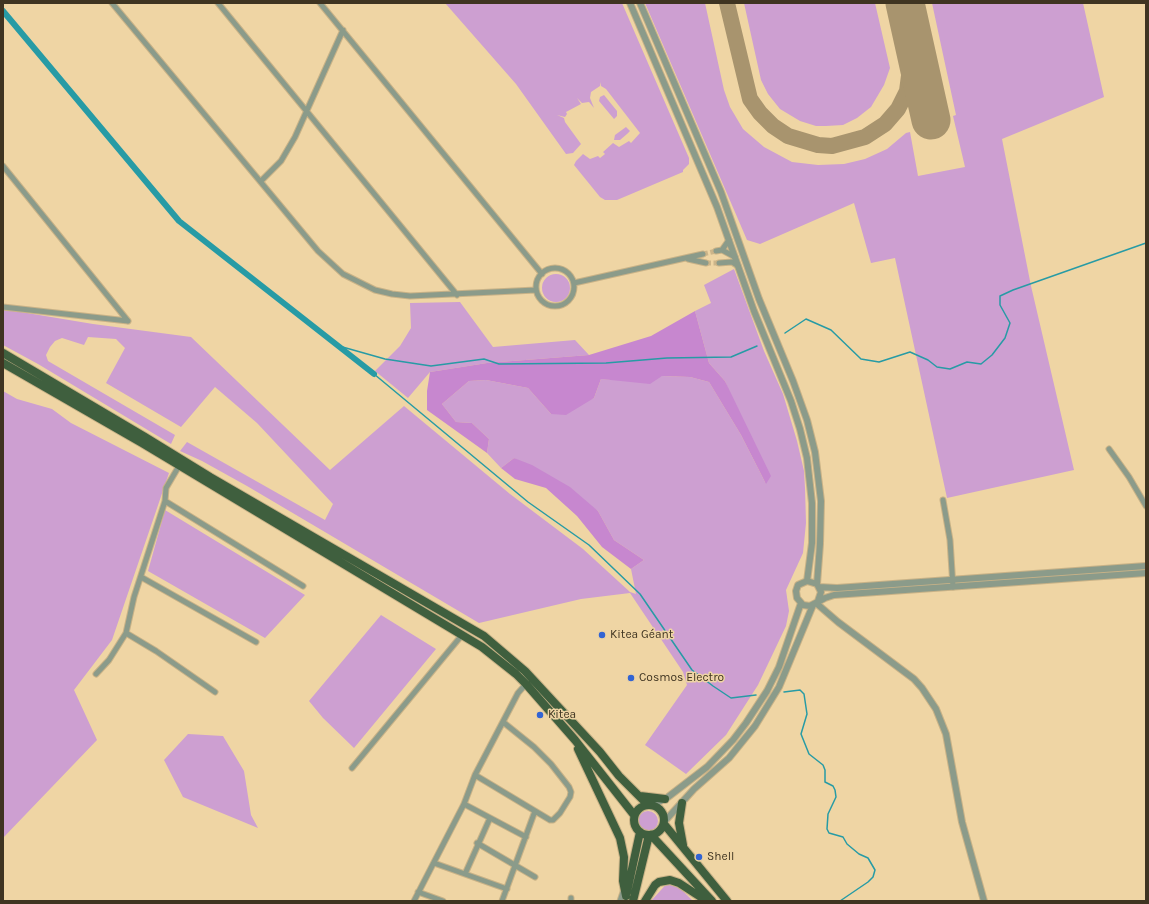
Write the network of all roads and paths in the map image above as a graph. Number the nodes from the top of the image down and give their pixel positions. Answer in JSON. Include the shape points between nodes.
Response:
{"nodes":[{"id":1,"x":218,"y":3,"type":"edge"},
{"id":2,"x":320,"y":3,"type":"edge"},
{"id":3,"x":630,"y":3,"type":"edge"},
{"id":4,"x":640,"y":3,"type":"edge"},
{"id":5,"x":115,"y":4,"type":"edge"},
{"id":6,"x":343,"y":30,"type":"junction"},
{"id":7,"x":307,"y":111,"type":"junction"},
{"id":8,"x":708,"y":161,"type":"junction"},
{"id":9,"x":700,"y":165,"type":"junction"},
{"id":10,"x":3,"y":166,"type":"edge"},
{"id":11,"x":712,"y":171,"type":"junction"},
{"id":12,"x":704,"y":174,"type":"junction"},
{"id":13,"x":261,"y":181,"type":"junction"},
{"id":14,"x":729,"y":240,"type":"junction"},
{"id":15,"x":704,"y":254,"type":"tunnel mouth"},
{"id":16,"x":735,"y":257,"type":"junction"},
{"id":17,"x":688,"y":258,"type":"junction"},
{"id":18,"x":706,"y":263,"type":"tunnel mouth"},
{"id":19,"x":719,"y":263,"type":"tunnel mouth"},
{"id":20,"x":738,"y":266,"type":"junction"},
{"id":21,"x":542,"y":274,"type":"junction"},
{"id":22,"x":574,"y":283,"type":"junction"},
{"id":23,"x":536,"y":290,"type":"junction"},
{"id":24,"x":457,"y":295,"type":"junction"},
{"id":25,"x":3,"y":307,"type":"edge"},
{"id":26,"x":3,"y":353,"type":"edge"},
{"id":27,"x":3,"y":363,"type":"edge"},
{"id":28,"x":1109,"y":449,"type":"dead end"},
{"id":29,"x":179,"y":466,"type":"junction"},
{"id":30,"x":943,"y":500,"type":"dead end"},
{"id":31,"x":164,"y":501,"type":"junction"},
{"id":32,"x":1146,"y":506,"type":"edge"},
{"id":33,"x":1146,"y":566,"type":"edge"},
{"id":34,"x":1146,"y":573,"type":"edge"},
{"id":35,"x":141,"y":577,"type":"junction"},
{"id":36,"x":953,"y":580,"type":"junction"},
{"id":37,"x":807,"y":581,"type":"junction"},
{"id":38,"x":818,"y":585,"type":"junction"},
{"id":39,"x":303,"y":586,"type":"dead end"},
{"id":40,"x":953,"y":587,"type":"junction"},
{"id":41,"x":800,"y":603,"type":"junction"},
{"id":42,"x":815,"y":603,"type":"junction"},
{"id":43,"x":126,"y":634,"type":"junction"},
{"id":44,"x":462,"y":635,"type":"junction"},
{"id":45,"x":256,"y":642,"type":"dead end"},
{"id":46,"x":96,"y":674,"type":"dead end"},
{"id":47,"x":526,"y":684,"type":"junction"},
{"id":48,"x":215,"y":692,"type":"dead end"},
{"id":49,"x":503,"y":722,"type":"junction"},
{"id":50,"x":575,"y":740,"type":"junction"},
{"id":51,"x":352,"y":768,"type":"dead end"},
{"id":52,"x":475,"y":775,"type":"junction"},
{"id":53,"x":638,"y":796,"type":"junction"},
{"id":54,"x":665,"y":799,"type":"junction"},
{"id":55,"x":682,"y":803,"type":"junction"},
{"id":56,"x":464,"y":804,"type":"junction"},
{"id":57,"x":650,"y":805,"type":"junction"},
{"id":58,"x":535,"y":811,"type":"junction"},
{"id":59,"x":634,"y":815,"type":"junction"},
{"id":60,"x":490,"y":818,"type":"junction"},
{"id":61,"x":664,"y":823,"type":"junction"},
{"id":62,"x":640,"y":832,"type":"junction"},
{"id":63,"x":650,"y":835,"type":"junction"},
{"id":64,"x":526,"y":837,"type":"junction"},
{"id":65,"x":477,"y":843,"type":"junction"},
{"id":66,"x":683,"y":848,"type":"junction"},
{"id":67,"x":434,"y":863,"type":"junction"},
{"id":68,"x":516,"y":865,"type":"junction"},
{"id":69,"x":465,"y":874,"type":"junction"},
{"id":70,"x":535,"y":877,"type":"dead end"},
{"id":71,"x":507,"y":889,"type":"junction"},
{"id":72,"x":418,"y":892,"type":"junction"},
{"id":73,"x":624,"y":899,"type":"edge"},
{"id":74,"x":414,"y":901,"type":"edge"},
{"id":75,"x":443,"y":901,"type":"edge"},
{"id":76,"x":502,"y":901,"type":"edge"},
{"id":77,"x":633,"y":901,"type":"edge"},
{"id":78,"x":645,"y":901,"type":"edge"},
{"id":79,"x":712,"y":901,"type":"edge"},
{"id":80,"x":727,"y":901,"type":"edge"},
{"id":81,"x":984,"y":901,"type":"edge"}],
"edges":[{"from":1,"to":7,"type":"street"},
{"from":2,"to":6,"type":"street"},
{"from":3,"to":9,"type":"street"},
{"from":4,"to":8,"type":"street"},
{"from":5,"to":13,"type":"street"},
{"from":6,"to":7,"type":"street"},
{"from":6,"to":21,"type":"street"},
{"from":7,"to":13,"type":"street","via":[[282,161]]},
{"from":7,"to":24,"type":"street"},
{"from":8,"to":9,"type":"street"},
{"from":8,"to":11,"type":"street"},
{"from":9,"to":12,"type":"street"},
{"from":10,"to":25,"type":"street","via":[[128,321]]},
{"from":11,"to":12,"type":"street"},
{"from":11,"to":38,"type":"street","via":[[769,325],[793,381],[811,436],[821,500]]},
{"from":12,"to":14,"type":"street"},
{"from":13,"to":24,"type":"street","via":[[318,251],[343,274],[361,284],[392,294]]},
{"from":14,"to":16,"type":"street"},
{"from":14,"to":16,"type":"street","via":[[719,251]]},
{"from":15,"to":17,"type":"street"},
{"from":16,"to":20,"type":"street"},
{"from":17,"to":18,"type":"street"},
{"from":17,"to":22,"type":"street"},
{"from":19,"to":20,"type":"street","via":[[732,262]]},
{"from":20,"to":37,"type":"street","via":[[791,401],[804,444],[810,473],[812,503],[812,543]]},
{"from":21,"to":22,"type":"street","via":[[552,268],[563,270]]},
{"from":21,"to":23,"type":"street","via":[[537,281]]},
{"from":22,"to":23,"type":"street","via":[[573,295],[559,306],[547,305]]},
{"from":23,"to":24,"type":"street"},
{"from":26,"to":53,"type":"highway","via":[[484,636],[525,671]]},
{"from":27,"to":29,"type":"highway"},
{"from":28,"to":32,"type":"street"},
{"from":29,"to":31,"type":"street","via":[[166,488]]},
{"from":29,"to":44,"type":"highway"},
{"from":30,"to":36,"type":"street"},
{"from":31,"to":35,"type":"street"},
{"from":31,"to":39,"type":"street"},
{"from":33,"to":36,"type":"street"},
{"from":34,"to":40,"type":"street"},
{"from":35,"to":43,"type":"street"},
{"from":35,"to":45,"type":"street"},
{"from":36,"to":38,"type":"street","via":[[837,588]]},
{"from":36,"to":40,"type":"street"},
{"from":37,"to":38,"type":"street"},
{"from":37,"to":41,"type":"street","via":[[798,585],[796,591]]},
{"from":38,"to":42,"type":"street","via":[[820,596]]},
{"from":40,"to":42,"type":"street","via":[[834,595]]},
{"from":41,"to":42,"type":"street","via":[[806,606]]},
{"from":41,"to":54,"type":"street","via":[[779,667],[750,718],[707,767]]},
{"from":42,"to":55,"type":"street","via":[[788,668],[765,711],[744,741]]},
{"from":42,"to":81,"type":"street","via":[[914,678],[936,709],[946,734],[962,822]]},
{"from":43,"to":46,"type":"street"},
{"from":43,"to":48,"type":"street","via":[[156,651]]},
{"from":44,"to":47,"type":"highway","via":[[492,654]]},
{"from":44,"to":51,"type":"street"},
{"from":47,"to":49,"type":"street","via":[[518,693]]},
{"from":47,"to":50,"type":"highway"},
{"from":49,"to":52,"type":"street"},
{"from":49,"to":58,"type":"street","via":[[551,764],[571,792],[560,813],[553,820]]},
{"from":50,"to":59,"type":"highway"},
{"from":50,"to":73,"type":"highway","via":[[620,838],[624,858]]},
{"from":52,"to":56,"type":"street"},
{"from":52,"to":58,"type":"street"},
{"from":53,"to":54,"type":"highway"},
{"from":53,"to":57,"type":"highway"},
{"from":54,"to":57,"type":"street"},
{"from":55,"to":61,"type":"street"},
{"from":55,"to":66,"type":"highway","via":[[678,822]]},
{"from":56,"to":60,"type":"street"},
{"from":56,"to":67,"type":"street"},
{"from":57,"to":59,"type":"highway","via":[[639,808]]},
{"from":57,"to":61,"type":"highway","via":[[660,810]]},
{"from":58,"to":64,"type":"street"},
{"from":59,"to":62,"type":"highway","via":[[634,823]]},
{"from":60,"to":64,"type":"street"},
{"from":60,"to":65,"type":"street"},
{"from":61,"to":63,"type":"highway","via":[[659,831]]},
{"from":61,"to":66,"type":"highway"},
{"from":62,"to":63,"type":"highway"},
{"from":62,"to":73,"type":"highway"},
{"from":63,"to":77,"type":"highway"},
{"from":63,"to":79,"type":"highway"},
{"from":64,"to":68,"type":"street"},
{"from":65,"to":68,"type":"street"},
{"from":65,"to":69,"type":"street"},
{"from":66,"to":80,"type":"highway"},
{"from":67,"to":69,"type":"street"},
{"from":67,"to":72,"type":"street"},
{"from":68,"to":70,"type":"street"},
{"from":68,"to":71,"type":"street"},
{"from":69,"to":71,"type":"street"},
{"from":71,"to":76,"type":"street"},
{"from":72,"to":74,"type":"street"},
{"from":72,"to":75,"type":"street"},
{"from":78,"to":79,"type":"highway","via":[[655,885],[670,880]]}]}
